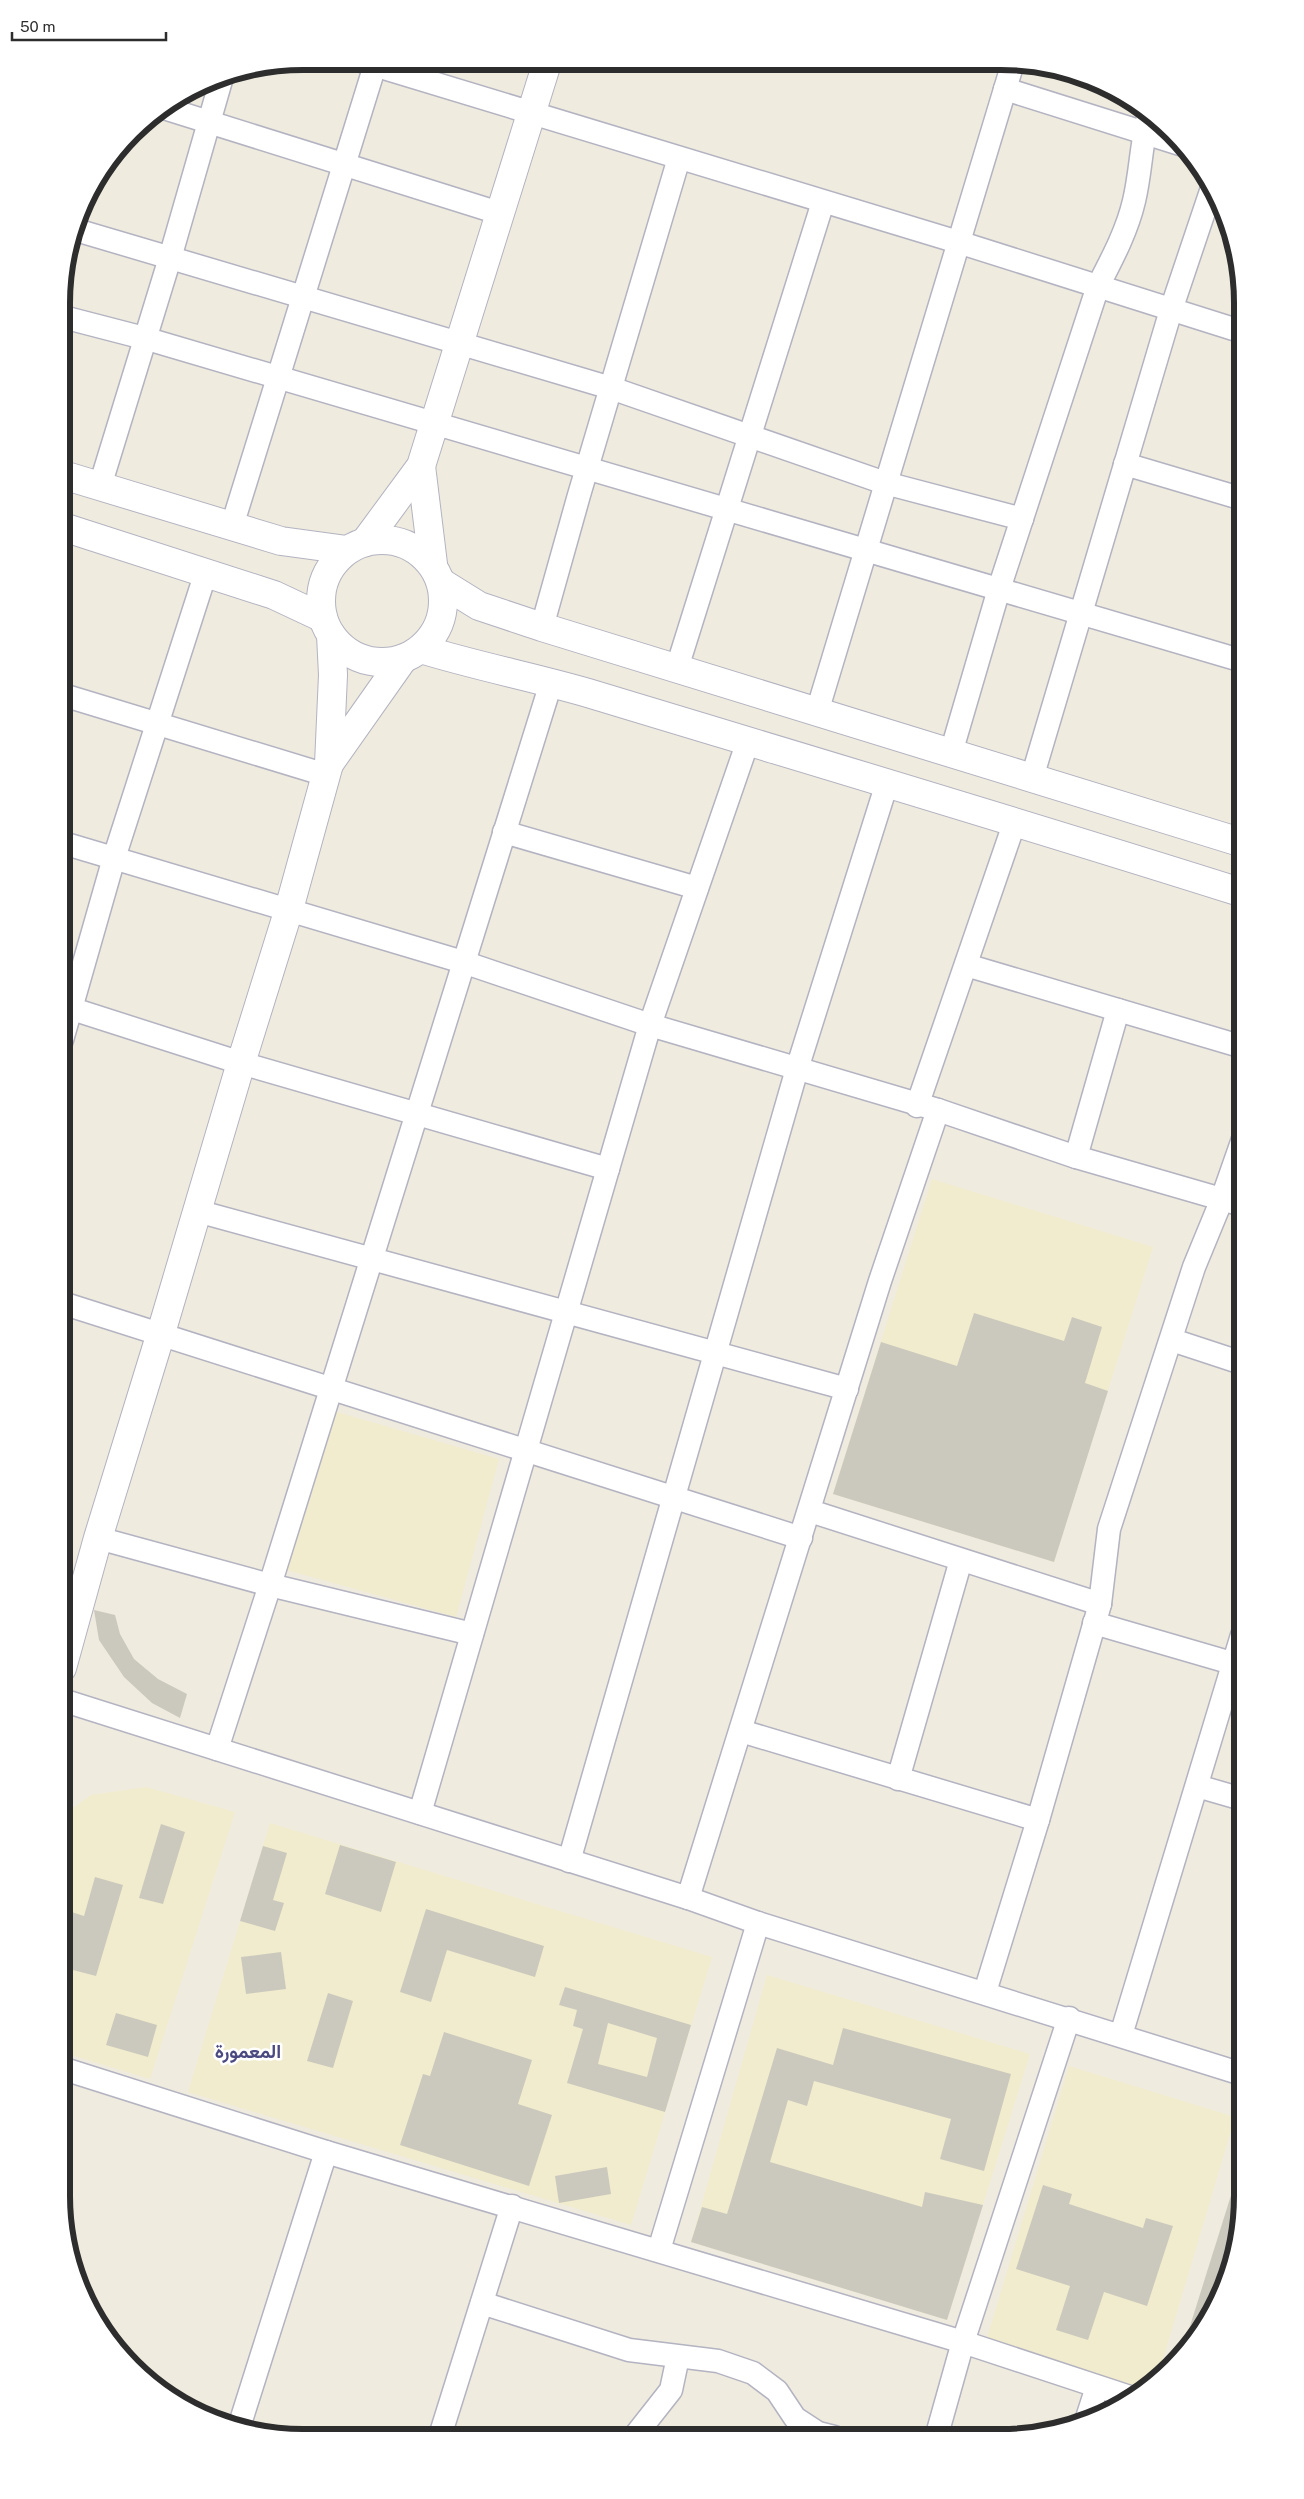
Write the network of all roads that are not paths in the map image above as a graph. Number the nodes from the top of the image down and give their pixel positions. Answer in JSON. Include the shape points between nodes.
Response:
{"nodes":[{"id":1,"x":369,"y":70,"type":"edge"},
{"id":2,"x":394,"y":70,"type":"edge"},
{"id":3,"x":545,"y":70,"type":"edge"},
{"id":4,"x":1011,"y":70,"type":"edge"},
{"id":5,"x":220,"y":86,"type":"edge"},
{"id":6,"x":1004,"y":89,"type":"junction"},
{"id":7,"x":171,"y":110,"type":"edge"},
{"id":8,"x":532,"y":111,"type":"junction"},
{"id":9,"x":209,"y":122,"type":"junction"},
{"id":10,"x":1147,"y":123,"type":"edge"},
{"id":11,"x":679,"y":158,"type":"junction"},
{"id":12,"x":344,"y":164,"type":"junction"},
{"id":13,"x":1209,"y":198,"type":"edge"},
{"id":14,"x":823,"y":202,"type":"junction"},
{"id":15,"x":499,"y":213,"type":"junction"},
{"id":16,"x":81,"y":232,"type":"edge"},
{"id":17,"x":958,"y":242,"type":"junction"},
{"id":18,"x":170,"y":258,"type":"junction"},
{"id":19,"x":1098,"y":286,"type":"junction"},
{"id":20,"x":304,"y":298,"type":"junction"},
{"id":21,"x":1171,"y":310,"type":"junction"},
{"id":22,"x":70,"y":319,"type":"edge"},
{"id":23,"x":1234,"y":329,"type":"edge"},
{"id":24,"x":144,"y":338,"type":"junction"},
{"id":25,"x":460,"y":344,"type":"junction"},
{"id":26,"x":278,"y":377,"type":"junction"},
{"id":27,"x":611,"y":388,"type":"junction"},
{"id":28,"x":434,"y":423,"type":"junction"},
{"id":29,"x":750,"y":434,"type":"junction"},
{"id":30,"x":1125,"y":464,"type":"junction"},
{"id":31,"x":421,"y":466,"type":"junction"},
{"id":32,"x":587,"y":468,"type":"junction"},
{"id":33,"x":70,"y":476,"type":"edge"},
{"id":34,"x":885,"y":483,"type":"junction"},
{"id":35,"x":100,"y":486,"type":"junction"},
{"id":36,"x":1234,"y":496,"type":"edge"},
{"id":37,"x":727,"y":509,"type":"junction"},
{"id":38,"x":1022,"y":520,"type":"junction"},
{"id":39,"x":232,"y":526,"type":"junction"},
{"id":40,"x":70,"y":529,"type":"edge"},
{"id":41,"x":356,"y":546,"type":"junction"},
{"id":42,"x":866,"y":548,"type":"junction"},
{"id":43,"x":206,"y":572,"type":"junction"},
{"id":44,"x":437,"y":574,"type":"junction"},
{"id":45,"x":999,"y":589,"type":"junction"},
{"id":46,"x":1081,"y":613,"type":"junction"},
{"id":47,"x":327,"y":626,"type":"junction"},
{"id":48,"x":542,"y":627,"type":"junction"},
{"id":49,"x":412,"y":654,"type":"junction"},
{"id":50,"x":1234,"y":658,"type":"edge"},
{"id":51,"x":677,"y":668,"type":"junction"},
{"id":52,"x":551,"y":682,"type":"junction"},
{"id":53,"x":70,"y":697,"type":"edge"},
{"id":54,"x":817,"y":712,"type":"junction"},
{"id":55,"x":157,"y":724,"type":"junction"},
{"id":56,"x":748,"y":741,"type":"junction"},
{"id":57,"x":951,"y":753,"type":"junction"},
{"id":58,"x":328,"y":769,"type":"junction"},
{"id":59,"x":1032,"y":778,"type":"junction"},
{"id":60,"x":887,"y":782,"type":"junction"},
{"id":61,"x":1015,"y":821,"type":"junction"},
{"id":62,"x":504,"y":832,"type":"junction"},
{"id":63,"x":1234,"y":840,"type":"edge"},
{"id":64,"x":70,"y":845,"type":"edge"},
{"id":65,"x":114,"y":858,"type":"junction"},
{"id":66,"x":697,"y":888,"type":"junction"},
{"id":67,"x":1234,"y":890,"type":"edge"},
{"id":68,"x":289,"y":909,"type":"junction"},
{"id":69,"x":463,"y":962,"type":"junction"},
{"id":70,"x":966,"y":965,"type":"junction"},
{"id":71,"x":70,"y":1001,"type":"edge"},
{"id":72,"x":70,"y":1008,"type":"edge"},
{"id":73,"x":1118,"y":1010,"type":"junction"},
{"id":74,"x":650,"y":1025,"type":"junction"},
{"id":75,"x":1234,"y":1045,"type":"edge"},
{"id":76,"x":240,"y":1063,"type":"junction"},
{"id":77,"x":797,"y":1070,"type":"junction"},
{"id":78,"x":928,"y":1108,"type":"junction"},
{"id":79,"x":415,"y":1115,"type":"junction"},
{"id":80,"x":1076,"y":1158,"type":"junction"},
{"id":81,"x":608,"y":1169,"type":"junction"},
{"id":82,"x":1234,"y":1189,"type":"edge"},
{"id":83,"x":1232,"y":1202,"type":"edge"},
{"id":84,"x":197,"y":1211,"type":"junction"},
{"id":85,"x":370,"y":1259,"type":"junction"},
{"id":86,"x":70,"y":1305,"type":"edge"},
{"id":87,"x":566,"y":1312,"type":"junction"},
{"id":88,"x":162,"y":1333,"type":"junction"},
{"id":89,"x":1172,"y":1340,"type":"junction"},
{"id":90,"x":716,"y":1353,"type":"junction"},
{"id":91,"x":1234,"y":1360,"type":"edge"},
{"id":92,"x":330,"y":1387,"type":"junction"},
{"id":93,"x":847,"y":1390,"type":"junction"},
{"id":94,"x":526,"y":1450,"type":"junction"},
{"id":95,"x":674,"y":1498,"type":"junction"},
{"id":96,"x":810,"y":1511,"type":"junction"},
{"id":97,"x":98,"y":1538,"type":"junction"},
{"id":98,"x":801,"y":1538,"type":"junction"},
{"id":99,"x":961,"y":1560,"type":"junction"},
{"id":100,"x":270,"y":1585,"type":"junction"},
{"id":101,"x":1097,"y":1614,"type":"junction"},
{"id":102,"x":472,"y":1634,"type":"junction"},
{"id":103,"x":70,"y":1639,"type":"edge"},
{"id":104,"x":1234,"y":1664,"type":"edge"},
{"id":105,"x":1234,"y":1677,"type":"edge"},
{"id":106,"x":70,"y":1703,"type":"edge"},
{"id":107,"x":740,"y":1731,"type":"junction"},
{"id":108,"x":217,"y":1749,"type":"junction"},
{"id":109,"x":898,"y":1779,"type":"junction"},
{"id":110,"x":1197,"y":1786,"type":"junction"},
{"id":111,"x":1234,"y":1797,"type":"edge"},
{"id":112,"x":420,"y":1813,"type":"junction"},
{"id":113,"x":1038,"y":1820,"type":"junction"},
{"id":114,"x":569,"y":1861,"type":"junction"},
{"id":115,"x":688,"y":1898,"type":"junction"},
{"id":116,"x":758,"y":1923,"type":"junction"},
{"id":117,"x":985,"y":1992,"type":"junction"},
{"id":118,"x":1069,"y":2018,"type":"junction"},
{"id":119,"x":1121,"y":2035,"type":"junction"},
{"id":120,"x":70,"y":2071,"type":"edge"},
{"id":121,"x":1234,"y":2071,"type":"edge"},
{"id":122,"x":326,"y":2152,"type":"junction"},
{"id":123,"x":512,"y":2206,"type":"junction"},
{"id":124,"x":659,"y":2250,"type":"junction"},
{"id":125,"x":482,"y":2303,"type":"junction"},
{"id":126,"x":962,"y":2342,"type":"junction"},
{"id":127,"x":678,"y":2357,"type":"junction"},
{"id":128,"x":1097,"y":2387,"type":"junction"},
{"id":129,"x":1123,"y":2395,"type":"edge"},
{"id":130,"x":1089,"y":2411,"type":"edge"},
{"id":131,"x":241,"y":2420,"type":"edge"},
{"id":132,"x":792,"y":2428,"type":"edge"},
{"id":133,"x":442,"y":2429,"type":"edge"},
{"id":134,"x":640,"y":2429,"type":"edge"},
{"id":135,"x":938,"y":2429,"type":"edge"}],
"edges":[{"from":1,"to":12,"type":"street"},
{"from":2,"to":8,"type":"street"},
{"from":3,"to":8,"type":"main road"},
{"from":4,"to":6,"type":"street"},
{"from":5,"to":9,"type":"street"},
{"from":6,"to":10,"type":"street"},
{"from":6,"to":17,"type":"street"},
{"from":7,"to":9,"type":"street"},
{"from":8,"to":11,"type":"street"},
{"from":8,"to":15,"type":"main road"},
{"from":9,"to":12,"type":"street"},
{"from":9,"to":18,"type":"street"},
{"from":10,"to":19,"type":"street","via":[[1134,202]]},
{"from":11,"to":14,"type":"street"},
{"from":11,"to":27,"type":"street"},
{"from":12,"to":15,"type":"street"},
{"from":12,"to":20,"type":"street"},
{"from":13,"to":21,"type":"street"},
{"from":14,"to":17,"type":"street"},
{"from":14,"to":29,"type":"street"},
{"from":15,"to":25,"type":"main road"},
{"from":16,"to":18,"type":"street"},
{"from":17,"to":19,"type":"street"},
{"from":17,"to":34,"type":"street"},
{"from":18,"to":20,"type":"street"},
{"from":18,"to":24,"type":"street"},
{"from":19,"to":21,"type":"street"},
{"from":19,"to":38,"type":"street"},
{"from":20,"to":25,"type":"street"},
{"from":20,"to":26,"type":"street"},
{"from":21,"to":23,"type":"street"},
{"from":21,"to":30,"type":"street"},
{"from":22,"to":24,"type":"street"},
{"from":24,"to":26,"type":"street"},
{"from":24,"to":35,"type":"street"},
{"from":25,"to":27,"type":"street"},
{"from":25,"to":28,"type":"main road"},
{"from":26,"to":28,"type":"street"},
{"from":26,"to":39,"type":"street"},
{"from":27,"to":29,"type":"street"},
{"from":27,"to":32,"type":"street"},
{"from":28,"to":31,"type":"main road"},
{"from":28,"to":32,"type":"street"},
{"from":29,"to":34,"type":"street"},
{"from":29,"to":37,"type":"street"},
{"from":30,"to":36,"type":"street"},
{"from":30,"to":46,"type":"street"},
{"from":31,"to":41,"type":"main road"},
{"from":31,"to":44,"type":"main road"},
{"from":32,"to":37,"type":"street"},
{"from":32,"to":48,"type":"street"},
{"from":33,"to":35,"type":"main road"},
{"from":34,"to":38,"type":"street"},
{"from":34,"to":42,"type":"street"},
{"from":35,"to":39,"type":"main road"},
{"from":37,"to":42,"type":"street"},
{"from":37,"to":51,"type":"street"},
{"from":38,"to":45,"type":"street"},
{"from":39,"to":41,"type":"main road","via":[[281,541]]},
{"from":40,"to":43,"type":"main road"},
{"from":41,"to":44,"type":"main road","via":[[384,539],[403,542],[419,551]]},
{"from":41,"to":47,"type":"main road","via":[[333,563],[324,580],[320,599]]},
{"from":42,"to":45,"type":"street"},
{"from":42,"to":54,"type":"street"},
{"from":43,"to":47,"type":"main road","via":[[274,595]]},
{"from":43,"to":55,"type":"street"},
{"from":44,"to":48,"type":"main road","via":[[479,606]]},
{"from":44,"to":49,"type":"main road","via":[[445,601],[442,619],[434,636]]},
{"from":45,"to":46,"type":"street"},
{"from":45,"to":57,"type":"street"},
{"from":46,"to":50,"type":"street"},
{"from":46,"to":59,"type":"street"},
{"from":47,"to":49,"type":"main road","via":[[345,650],[362,659],[383,663]]},
{"from":47,"to":58,"type":"main road","via":[[334,675]]},
{"from":48,"to":51,"type":"main road"},
{"from":49,"to":52,"type":"main road"},
{"from":49,"to":58,"type":"main road"},
{"from":51,"to":54,"type":"main road"},
{"from":52,"to":56,"type":"main road"},
{"from":52,"to":62,"type":"street"},
{"from":53,"to":55,"type":"street"},
{"from":54,"to":57,"type":"main road"},
{"from":55,"to":58,"type":"street"},
{"from":55,"to":65,"type":"street"},
{"from":56,"to":60,"type":"main road"},
{"from":56,"to":66,"type":"street"},
{"from":57,"to":59,"type":"main road"},
{"from":58,"to":68,"type":"main road"},
{"from":59,"to":63,"type":"main road"},
{"from":60,"to":61,"type":"main road"},
{"from":60,"to":77,"type":"street"},
{"from":61,"to":67,"type":"main road"},
{"from":61,"to":70,"type":"street"},
{"from":62,"to":66,"type":"street"},
{"from":62,"to":69,"type":"street"},
{"from":64,"to":65,"type":"street"},
{"from":65,"to":68,"type":"street"},
{"from":65,"to":71,"type":"street"},
{"from":66,"to":74,"type":"street"},
{"from":68,"to":69,"type":"street"},
{"from":68,"to":76,"type":"main road"},
{"from":69,"to":74,"type":"street"},
{"from":69,"to":79,"type":"street"},
{"from":70,"to":73,"type":"street"},
{"from":70,"to":78,"type":"street"},
{"from":72,"to":76,"type":"street"},
{"from":73,"to":75,"type":"street"},
{"from":73,"to":80,"type":"street"},
{"from":74,"to":77,"type":"street"},
{"from":74,"to":81,"type":"street"},
{"from":76,"to":79,"type":"street"},
{"from":76,"to":84,"type":"main road"},
{"from":77,"to":78,"type":"street"},
{"from":77,"to":90,"type":"street"},
{"from":78,"to":80,"type":"street"},
{"from":78,"to":93,"type":"street"},
{"from":79,"to":81,"type":"street"},
{"from":79,"to":85,"type":"street"},
{"from":80,"to":83,"type":"street"},
{"from":81,"to":87,"type":"street"},
{"from":82,"to":83,"type":"street"},
{"from":83,"to":89,"type":"street","via":[[1194,1267]]},
{"from":84,"to":85,"type":"street"},
{"from":84,"to":88,"type":"main road"},
{"from":85,"to":87,"type":"street"},
{"from":85,"to":92,"type":"street"},
{"from":86,"to":88,"type":"street"},
{"from":87,"to":90,"type":"street"},
{"from":87,"to":94,"type":"street"},
{"from":88,"to":92,"type":"street"},
{"from":88,"to":97,"type":"main road"},
{"from":89,"to":91,"type":"street"},
{"from":89,"to":101,"type":"street","via":[[1109,1529]]},
{"from":90,"to":93,"type":"street"},
{"from":90,"to":95,"type":"street"},
{"from":92,"to":94,"type":"street"},
{"from":92,"to":100,"type":"street"},
{"from":93,"to":96,"type":"street"},
{"from":94,"to":95,"type":"street"},
{"from":94,"to":102,"type":"street"},
{"from":95,"to":98,"type":"street"},
{"from":95,"to":114,"type":"street"},
{"from":96,"to":98,"type":"street"},
{"from":96,"to":99,"type":"street"},
{"from":97,"to":100,"type":"street"},
{"from":97,"to":103,"type":"main road"},
{"from":98,"to":107,"type":"street"},
{"from":99,"to":101,"type":"street"},
{"from":99,"to":109,"type":"street"},
{"from":100,"to":102,"type":"street"},
{"from":100,"to":108,"type":"street"},
{"from":101,"to":104,"type":"street"},
{"from":101,"to":113,"type":"street"},
{"from":102,"to":112,"type":"street"},
{"from":105,"to":110,"type":"street"},
{"from":106,"to":108,"type":"street"},
{"from":107,"to":109,"type":"street"},
{"from":107,"to":115,"type":"street"},
{"from":108,"to":112,"type":"street"},
{"from":109,"to":113,"type":"street"},
{"from":110,"to":111,"type":"street"},
{"from":110,"to":119,"type":"street"},
{"from":112,"to":114,"type":"street"},
{"from":113,"to":117,"type":"street"},
{"from":114,"to":115,"type":"street"},
{"from":115,"to":116,"type":"street"},
{"from":116,"to":117,"type":"street"},
{"from":116,"to":124,"type":"street"},
{"from":117,"to":118,"type":"street"},
{"from":118,"to":119,"type":"street"},
{"from":118,"to":126,"type":"street"},
{"from":119,"to":121,"type":"street"},
{"from":120,"to":122,"type":"street"},
{"from":122,"to":123,"type":"street"},
{"from":122,"to":131,"type":"street"},
{"from":123,"to":124,"type":"street"},
{"from":123,"to":125,"type":"street"},
{"from":124,"to":126,"type":"street"},
{"from":125,"to":127,"type":"street","via":[[629,2350]]},
{"from":125,"to":133,"type":"street"},
{"from":126,"to":128,"type":"street"},
{"from":126,"to":135,"type":"street"},
{"from":127,"to":132,"type":"street","via":[[718,2361],[754,2374],[777,2391]]},
{"from":127,"to":134,"type":"street","via":[[671,2390]]},
{"from":128,"to":129,"type":"street"},
{"from":128,"to":130,"type":"street"}]}
